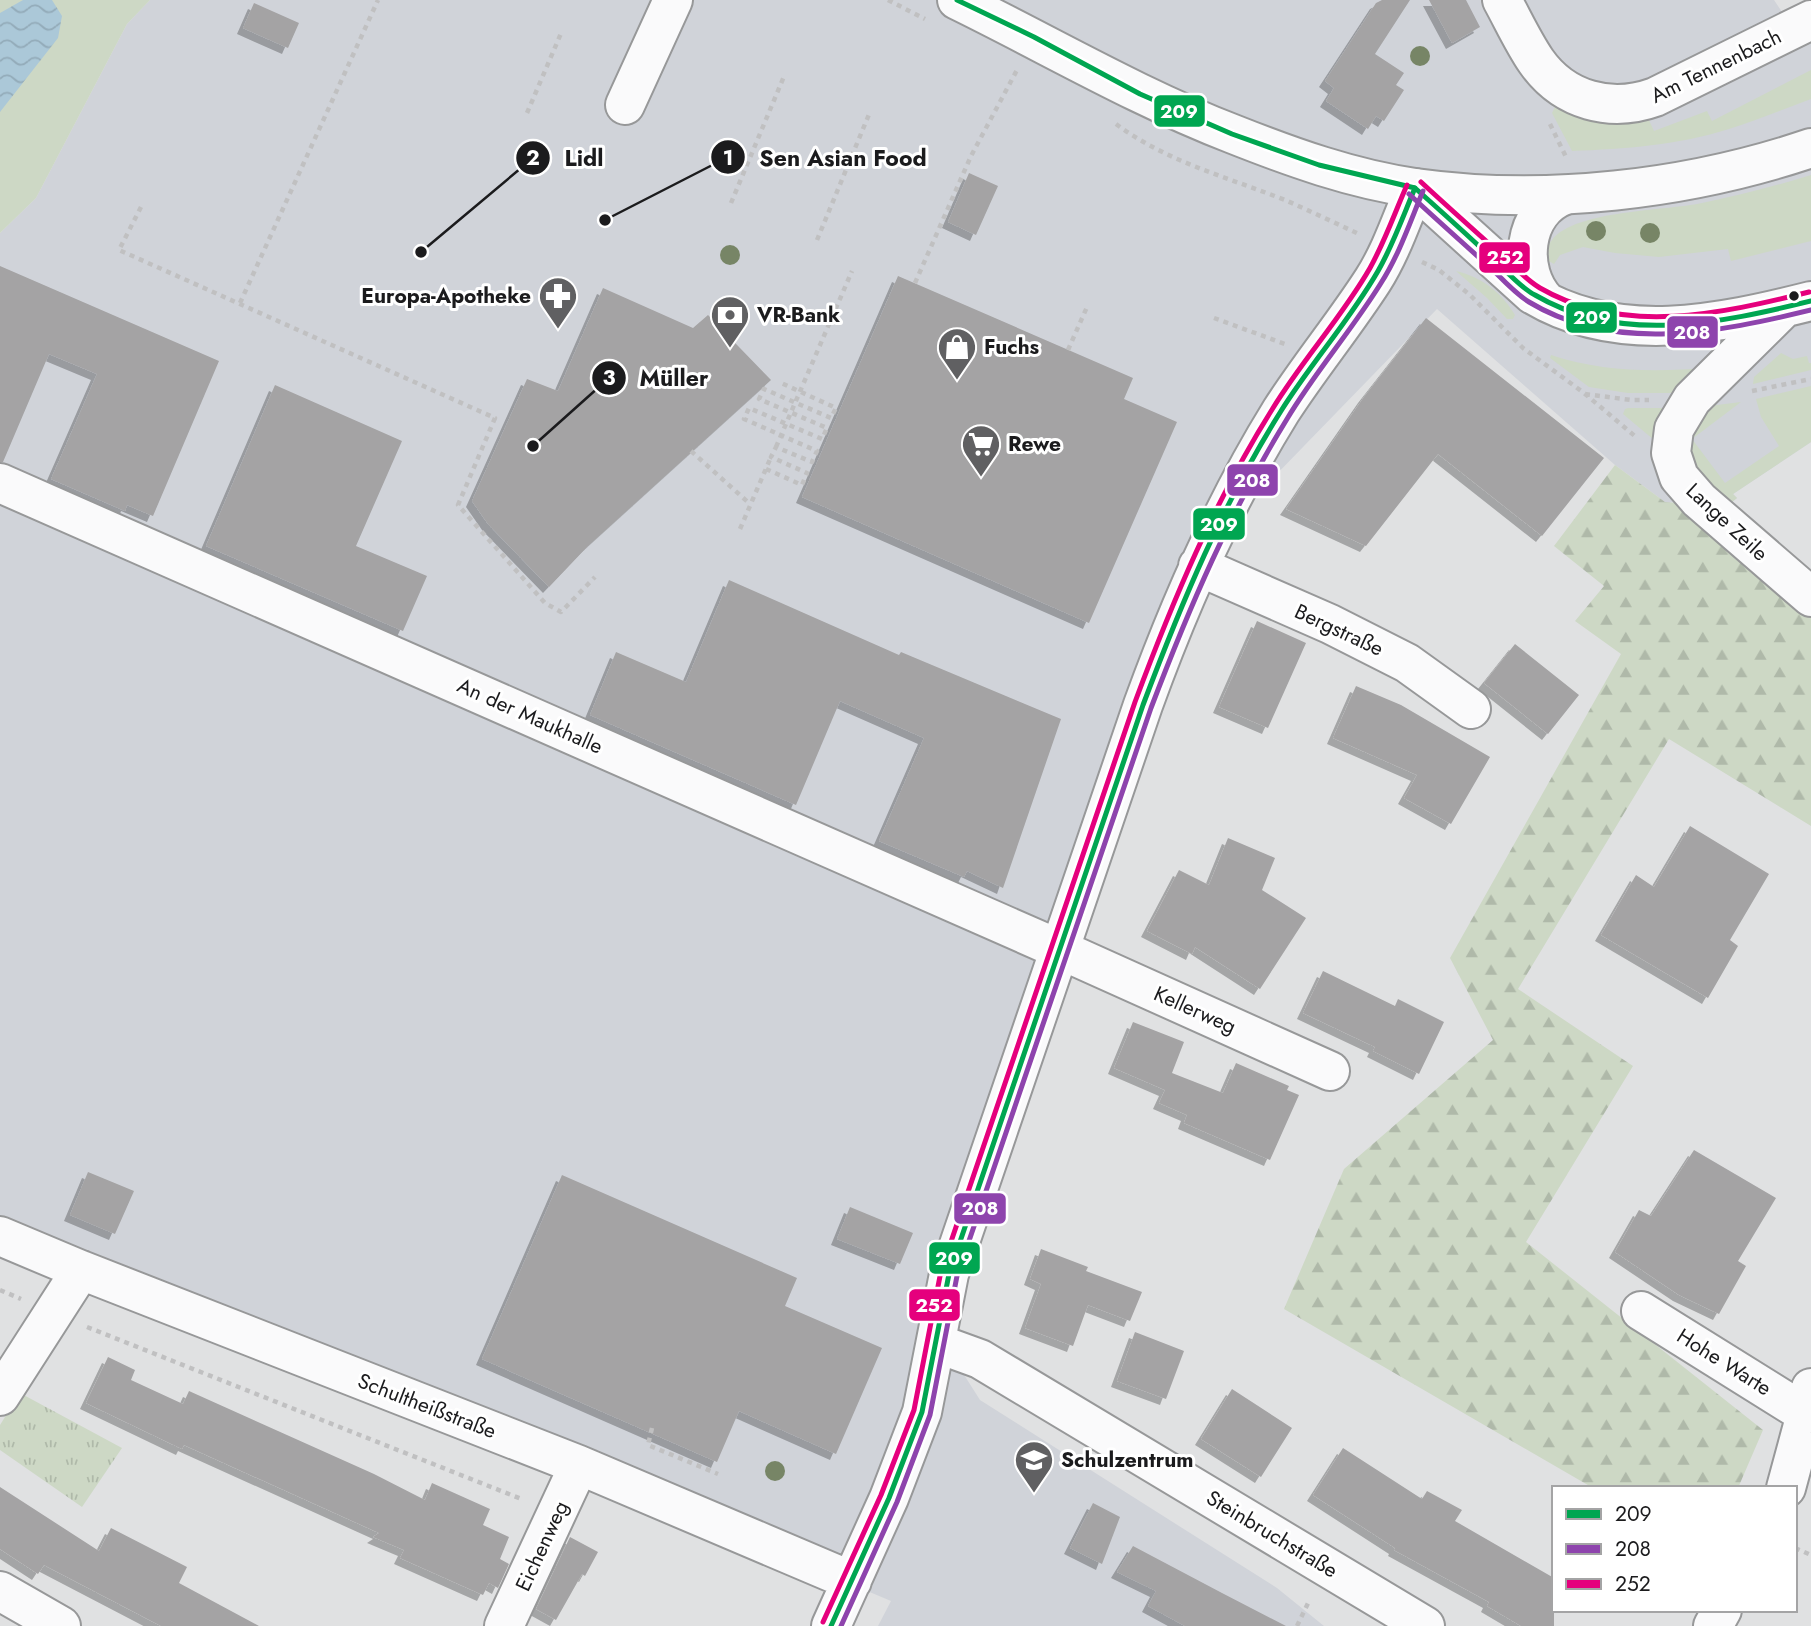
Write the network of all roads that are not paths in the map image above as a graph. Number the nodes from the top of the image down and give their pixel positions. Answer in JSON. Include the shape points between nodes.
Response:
{"nodes":[{"id":1,"x":673,"y":0,"type":"edge"},
{"id":2,"x":957,"y":0,"type":"edge"},
{"id":3,"x":1502,"y":0,"type":"edge"},
{"id":4,"x":1811,"y":20,"type":"edge"},
{"id":5,"x":625,"y":105,"type":"dead end"},
{"id":6,"x":1811,"y":148,"type":"edge"},
{"id":7,"x":1415,"y":188,"type":"junction"},
{"id":8,"x":1565,"y":195,"type":"junction"},
{"id":9,"x":1797,"y":304,"type":"edge"},
{"id":10,"x":1550,"y":305,"type":"junction"},
{"id":11,"x":0,"y":483,"type":"edge"},
{"id":12,"x":1198,"y":566,"type":"junction"},
{"id":13,"x":1811,"y":597,"type":"edge"},
{"id":14,"x":1471,"y":709,"type":"dead end"},
{"id":15,"x":1061,"y":950,"type":"junction"},
{"id":16,"x":1330,"y":1071,"type":"dead end"},
{"id":17,"x":0,"y":1236,"type":"edge"},
{"id":18,"x":81,"y":1270,"type":"junction"},
{"id":19,"x":1641,"y":1311,"type":"dead end"},
{"id":20,"x":936,"y":1343,"type":"junction"},
{"id":21,"x":0,"y":1396,"type":"edge"},
{"id":22,"x":1809,"y":1401,"type":"edge"},
{"id":23,"x":579,"y":1465,"type":"junction"},
{"id":24,"x":1787,"y":1486,"type":"edge"},
{"id":25,"x":852,"y":1581,"type":"junction"},
{"id":26,"x":0,"y":1591,"type":"edge"},
{"id":27,"x":61,"y":1626,"type":"edge"},
{"id":28,"x":505,"y":1626,"type":"edge"},
{"id":29,"x":831,"y":1626,"type":"edge"},
{"id":30,"x":1425,"y":1626,"type":"edge"}],
"edges":[{"from":1,"to":5,"type":"street"},
{"from":2,"to":7,"type":"street","via":[[1140,94],[1232,134],[1319,165]]},
{"from":3,"to":4,"type":"street","name":"Am Tennenbach","via":[[1542,69],[1575,95],[1607,105],[1655,97]]},
{"from":6,"to":8,"type":"street","via":[[1662,185]]},
{"from":7,"to":8,"type":"street"},
{"from":7,"to":10,"type":"street","via":[[1516,282]]},
{"from":7,"to":12,"type":"street","via":[[1374,278],[1282,411]]},
{"from":8,"to":10,"type":"street","via":[[1540,213],[1528,244],[1530,273]]},
{"from":9,"to":10,"type":"street","via":[[1715,322],[1633,325],[1588,319]]},
{"from":9,"to":13,"type":"street","name":"Lange Zeile","via":[[1692,399],[1672,437],[1671,453],[1675,468],[1699,500]]},
{"from":11,"to":15,"type":"street","name":"An der Maukhalle"},
{"from":12,"to":14,"type":"street","name":"Bergstraße","via":[[1396,658]]},
{"from":12,"to":15,"type":"street","via":[[1143,705]]},
{"from":15,"to":16,"type":"street","name":"Kellerweg"},
{"from":15,"to":20,"type":"street","via":[[949,1274]]},
{"from":17,"to":18,"type":"street","name":"Schultheißstraße"},
{"from":18,"to":21,"type":"street"},
{"from":18,"to":23,"type":"street","name":"Schultheißstraße"},
{"from":19,"to":22,"type":"street","name":"Hohe Warte"},
{"from":20,"to":25,"type":"street","via":[[922,1412]]},
{"from":20,"to":30,"type":"street","name":"Steinbruchstraße","via":[[991,1365]]},
{"from":22,"to":24,"type":"street","name":"Hohe Warte"},
{"from":23,"to":25,"type":"street","name":"Schultheißstraße"},
{"from":23,"to":28,"type":"street","name":"Eichenweg"},
{"from":25,"to":29,"type":"street"},
{"from":26,"to":27,"type":"street"}]}
